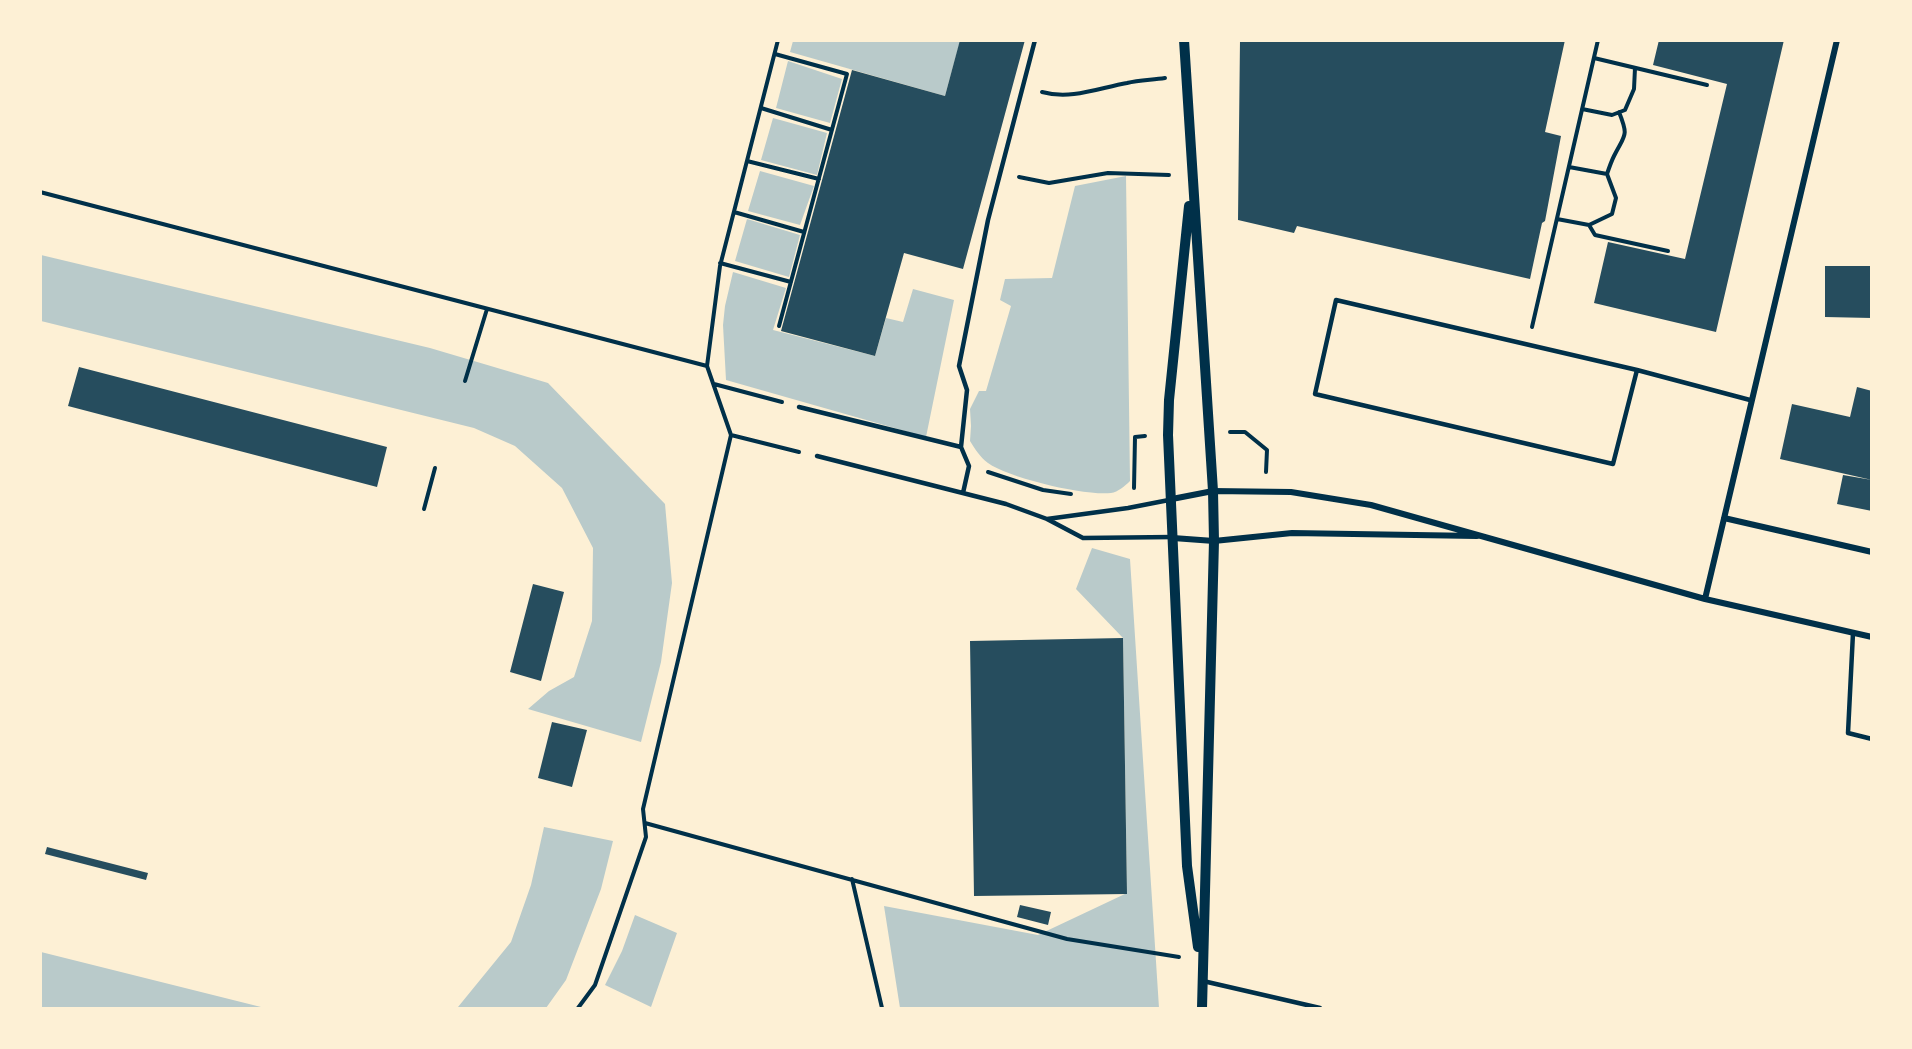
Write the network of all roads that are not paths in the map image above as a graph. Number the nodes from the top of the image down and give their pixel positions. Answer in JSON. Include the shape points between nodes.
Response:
{"nodes":[{"id":1,"x":1035,"y":40,"type":"edge"},
{"id":2,"x":1184,"y":40,"type":"edge"},
{"id":3,"x":1837,"y":40,"type":"edge"},
{"id":4,"x":1192,"y":176,"type":"junction"},
{"id":5,"x":1637,"y":370,"type":"junction"},
{"id":6,"x":1750,"y":400,"type":"junction"},
{"id":7,"x":799,"y":407,"type":"road end"},
{"id":8,"x":961,"y":447,"type":"junction"},
{"id":9,"x":817,"y":456,"type":"road end"},
{"id":10,"x":1213,"y":491,"type":"junction"},
{"id":11,"x":963,"y":493,"type":"junction"},
{"id":12,"x":1172,"y":500,"type":"junction"},
{"id":13,"x":1724,"y":518,"type":"junction"},
{"id":14,"x":1047,"y":519,"type":"junction"},
{"id":15,"x":1486,"y":536,"type":"junction"},
{"id":16,"x":1173,"y":537,"type":"junction"},
{"id":17,"x":1214,"y":541,"type":"junction"},
{"id":18,"x":1872,"y":552,"type":"edge"},
{"id":19,"x":1705,"y":599,"type":"junction"},
{"id":20,"x":1853,"y":633,"type":"junction"},
{"id":21,"x":1872,"y":638,"type":"edge"},
{"id":22,"x":1872,"y":739,"type":"edge"},
{"id":23,"x":1202,"y":980,"type":"junction"},
{"id":24,"x":1202,"y":1008,"type":"edge"},
{"id":25,"x":1320,"y":1008,"type":"edge"}],
"edges":[{"from":1,"to":8,"type":"lane","via":[[988,220],[959,366],[967,390]]},
{"from":2,"to":4,"type":"street"},
{"from":3,"to":6,"type":"street"},
{"from":4,"to":10,"type":"street"},
{"from":4,"to":12,"type":"street","via":[[1169,400]]},
{"from":5,"to":5,"type":"lane","via":[[1336,300],[1315,394],[1613,464]]},
{"from":5,"to":6,"type":"lane"},
{"from":6,"to":13,"type":"street"},
{"from":7,"to":8,"type":"lane"},
{"from":8,"to":11,"type":"lane","via":[[969,466]]},
{"from":9,"to":11,"type":"lane"},
{"from":10,"to":12,"type":"street"},
{"from":10,"to":15,"type":"street","via":[[1291,492],[1371,505]]},
{"from":10,"to":17,"type":"street"},
{"from":11,"to":14,"type":"lane"},
{"from":12,"to":14,"type":"lane"},
{"from":12,"to":16,"type":"street"},
{"from":13,"to":18,"type":"street"},
{"from":13,"to":19,"type":"street"},
{"from":14,"to":16,"type":"lane","via":[[1083,538]]},
{"from":15,"to":17,"type":"street","via":[[1292,533]]},
{"from":15,"to":19,"type":"street"},
{"from":16,"to":17,"type":"street"},
{"from":16,"to":23,"type":"street","via":[[1187,866]]},
{"from":17,"to":23,"type":"street"},
{"from":19,"to":20,"type":"street"},
{"from":20,"to":21,"type":"street"},
{"from":20,"to":22,"type":"lane","via":[[1848,733]]},
{"from":23,"to":24,"type":"street"},
{"from":23,"to":25,"type":"lane"}]}
